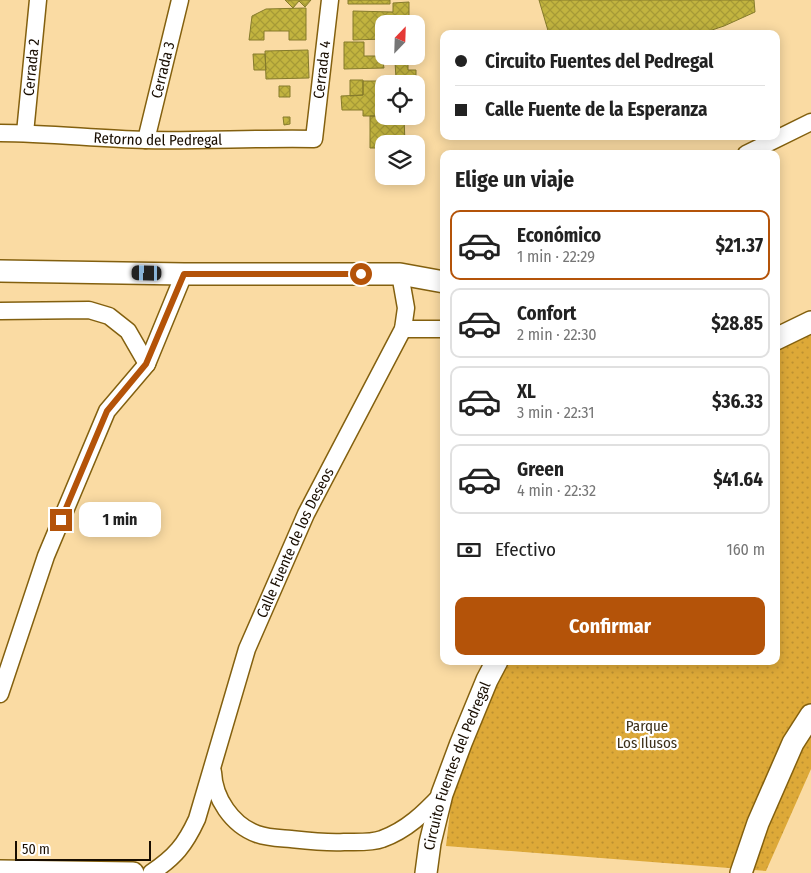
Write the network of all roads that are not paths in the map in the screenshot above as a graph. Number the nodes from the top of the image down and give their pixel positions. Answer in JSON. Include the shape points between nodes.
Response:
{"nodes":[{"id":1,"x":38,"y":0,"type":"edge"},
{"id":2,"x":180,"y":0,"type":"edge"},
{"id":3,"x":330,"y":0,"type":"edge"},
{"id":4,"x":811,"y":122,"type":"edge"},
{"id":5,"x":0,"y":133,"type":"edge"},
{"id":6,"x":25,"y":133,"type":"junction"},
{"id":7,"x":780,"y":137,"type":"edge"},
{"id":8,"x":314,"y":139,"type":"joint"},
{"id":9,"x":146,"y":140,"type":"junction"},
{"id":10,"x":774,"y":140,"type":"edge"},
{"id":11,"x":754,"y":150,"type":"edge"},
{"id":12,"x":0,"y":271,"type":"edge"},
{"id":13,"x":184,"y":274,"type":"junction"},
{"id":14,"x":400,"y":274,"type":"junction"},
{"id":15,"x":440,"y":281,"type":"edge"},
{"id":16,"x":0,"y":311,"type":"edge"},
{"id":17,"x":809,"y":323,"type":"edge"},
{"id":18,"x":780,"y":324,"type":"edge"},
{"id":19,"x":404,"y":329,"type":"junction"},
{"id":20,"x":440,"y":329,"type":"edge"},
{"id":21,"x":780,"y":337,"type":"edge"},
{"id":22,"x":146,"y":364,"type":"junction"},
{"id":23,"x":495,"y":665,"type":"edge"},
{"id":24,"x":0,"y":694,"type":"edge"},
{"id":25,"x":811,"y":715,"type":"edge"},
{"id":26,"x":213,"y":767,"type":"junction"},
{"id":27,"x":442,"y":794,"type":"junction"},
{"id":28,"x":1,"y":870,"type":"edge"},
{"id":29,"x":133,"y":873,"type":"edge"},
{"id":30,"x":151,"y":873,"type":"edge"},
{"id":31,"x":426,"y":873,"type":"edge"},
{"id":32,"x":741,"y":873,"type":"edge"}],
"edges":[{"from":1,"to":6,"type":"street","name":"Cerrada 2"},
{"from":2,"to":9,"type":"street","name":"Cerrada 3"},
{"from":3,"to":8,"type":"street","name":"Cerrada 4"},
{"from":4,"to":7,"type":"street"},
{"from":5,"to":6,"type":"street","name":"Retorno del Pedregal"},
{"from":6,"to":9,"type":"street","name":"Retorno del Pedregal"},
{"from":8,"to":9,"type":"street","name":"Retorno del Pedregal"},
{"from":10,"to":11,"type":"street"},
{"from":12,"to":13,"type":"street"},
{"from":13,"to":14,"type":"street"},
{"from":13,"to":22,"type":"street"},
{"from":14,"to":15,"type":"street"},
{"from":14,"to":19,"type":"street","name":"Calle Fuente de los Deseos","via":[[406,308]]},
{"from":16,"to":22,"type":"street","via":[[89,310],[109,316],[128,330]]},
{"from":17,"to":18,"type":"street"},
{"from":17,"to":21,"type":"street"},
{"from":19,"to":20,"type":"street"},
{"from":19,"to":26,"type":"street","name":"Calle Fuente de los Deseos","via":[[302,522],[247,649]]},
{"from":22,"to":24,"type":"street","via":[[107,411],[46,556]]},
{"from":23,"to":27,"type":"street","name":"Circuito Fuentes del Pedregal"},
{"from":25,"to":32,"type":"street","via":[[793,743],[758,823]]},
{"from":26,"to":27,"type":"street","name":"Calle Fuente de los Deseos","via":[[216,790],[228,811],[241,825],[268,837],[327,843],[379,840],[399,832],[422,816]]},
{"from":26,"to":30,"type":"street","name":"Calle Fuente de los Deseos","via":[[189,836],[178,852]]},
{"from":27,"to":31,"type":"street","name":"Circuito Fuentes del Pedregal"},
{"from":28,"to":29,"type":"street"}]}
